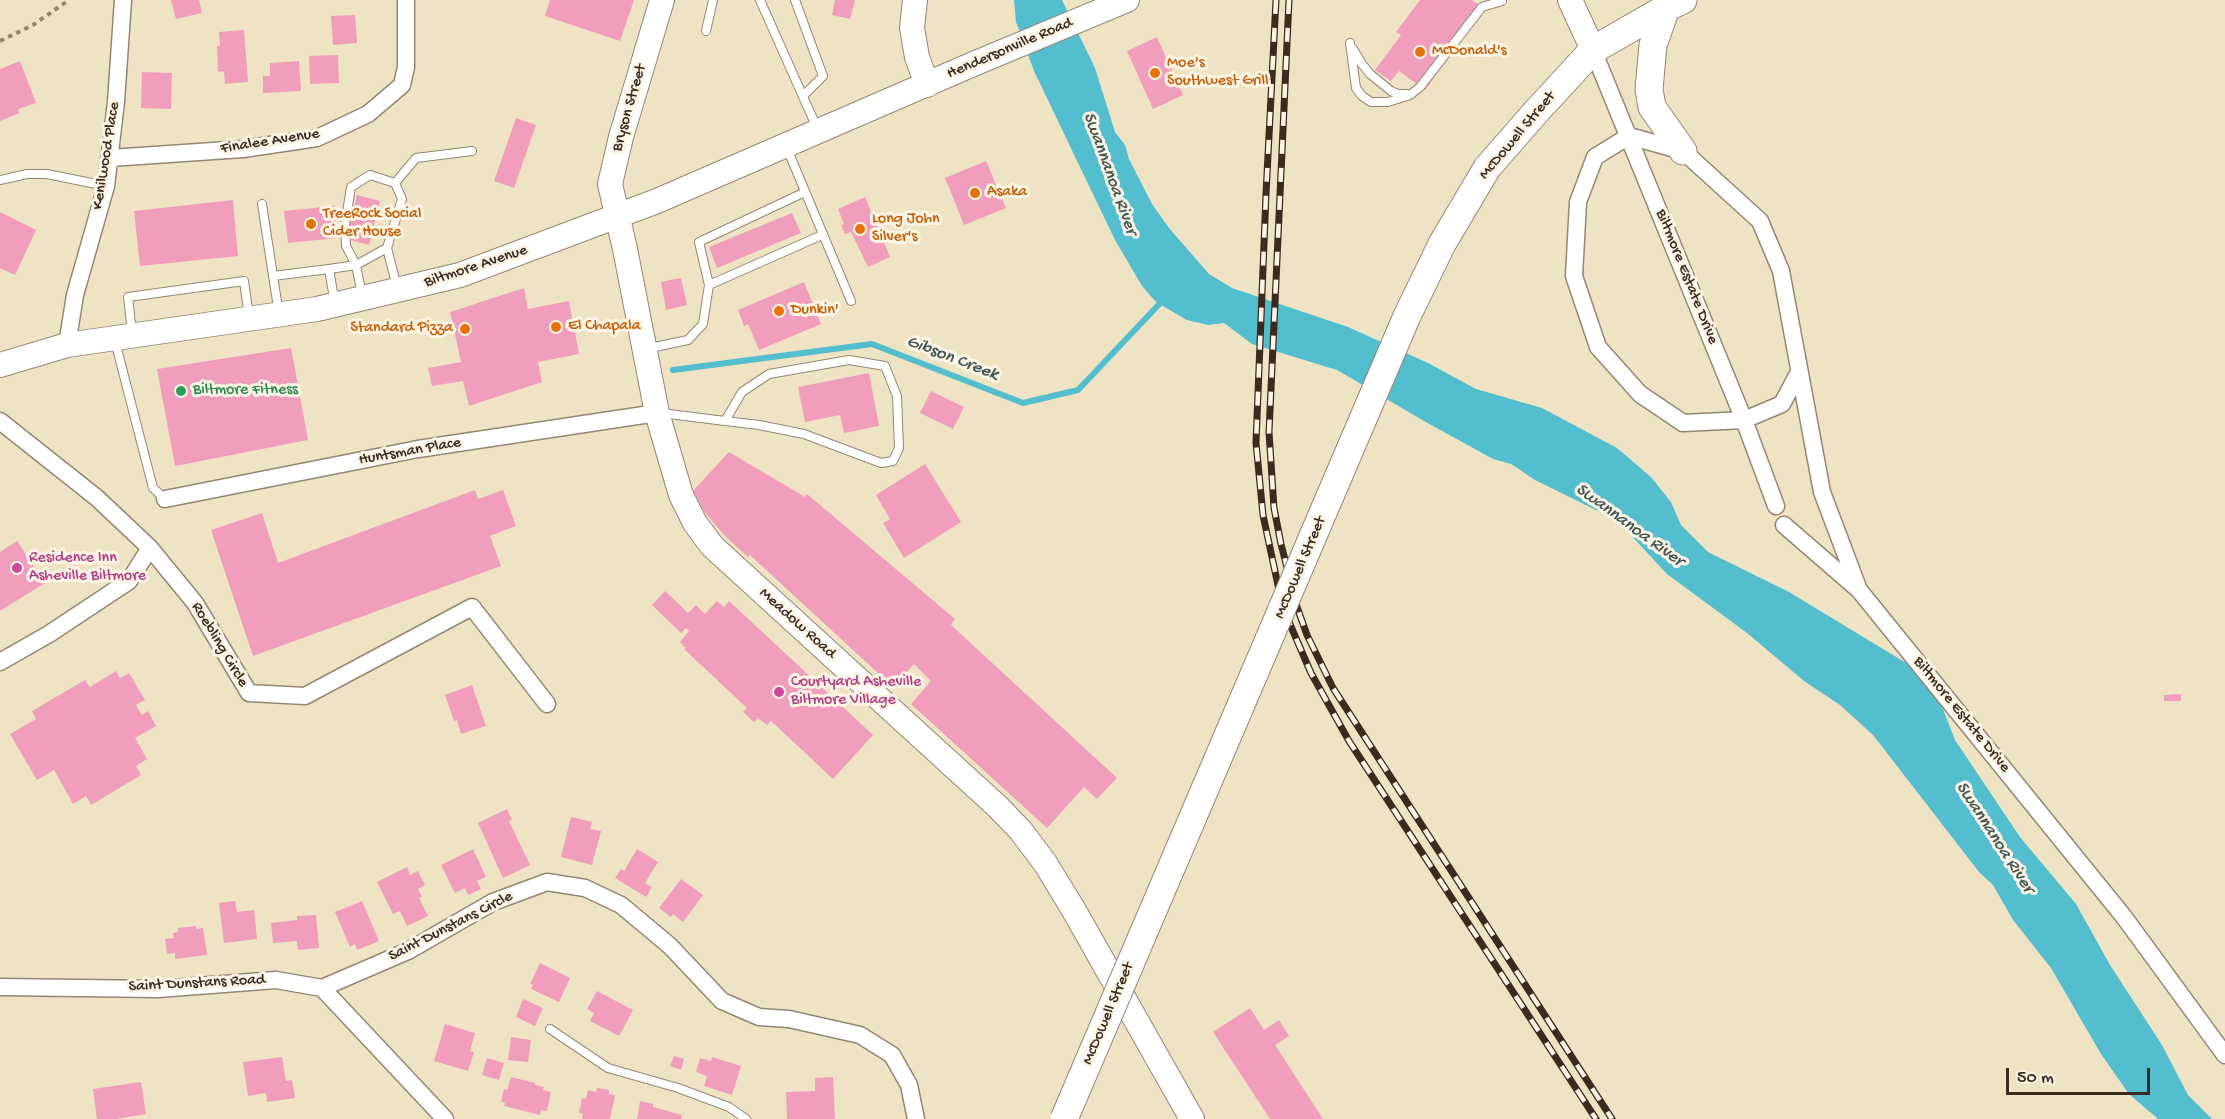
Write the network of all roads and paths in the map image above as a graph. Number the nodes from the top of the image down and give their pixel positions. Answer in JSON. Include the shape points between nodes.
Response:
{"nodes":[{"id":1,"x":69,"y":0,"type":"edge"},
{"id":2,"x":123,"y":0,"type":"edge"},
{"id":3,"x":406,"y":0,"type":"edge"},
{"id":4,"x":662,"y":0,"type":"edge"},
{"id":5,"x":713,"y":0,"type":"edge"},
{"id":6,"x":760,"y":0,"type":"edge"},
{"id":7,"x":795,"y":0,"type":"edge"},
{"id":8,"x":915,"y":0,"type":"edge"},
{"id":9,"x":1127,"y":0,"type":"edge"},
{"id":10,"x":1570,"y":0,"type":"edge"},
{"id":11,"x":1502,"y":1,"type":"edge"},
{"id":12,"x":1675,"y":4,"type":"edge"},
{"id":13,"x":706,"y":31,"type":"dead end"},
{"id":14,"x":0,"y":41,"type":"edge"},
{"id":15,"x":1593,"y":50,"type":"junction"},
{"id":16,"x":927,"y":85,"type":"junction"},
{"id":17,"x":1410,"y":94,"type":"junction"},
{"id":18,"x":803,"y":96,"type":"junction"},
{"id":19,"x":818,"y":132,"type":"junction"},
{"id":20,"x":1629,"y":136,"type":"junction"},
{"id":21,"x":786,"y":145,"type":"junction"},
{"id":22,"x":472,"y":151,"type":"dead end"},
{"id":23,"x":1683,"y":152,"type":"junction"},
{"id":24,"x":110,"y":158,"type":"junction"},
{"id":25,"x":0,"y":180,"type":"edge"},
{"id":26,"x":395,"y":183,"type":"junction"},
{"id":27,"x":106,"y":186,"type":"junction"},
{"id":28,"x":805,"y":192,"type":"junction"},
{"id":29,"x":262,"y":204,"type":"dead end"},
{"id":30,"x":618,"y":216,"type":"junction"},
{"id":31,"x":822,"y":235,"type":"junction"},
{"id":32,"x":387,"y":248,"type":"junction"},
{"id":33,"x":356,"y":265,"type":"junction"},
{"id":34,"x":329,"y":269,"type":"junction"},
{"id":35,"x":273,"y":276,"type":"junction"},
{"id":36,"x":709,"y":285,"type":"junction"},
{"id":37,"x":398,"y":291,"type":"junction"},
{"id":38,"x":363,"y":299,"type":"junction"},
{"id":39,"x":851,"y":301,"type":"dead end"},
{"id":40,"x":335,"y":305,"type":"junction"},
{"id":41,"x":279,"y":315,"type":"junction"},
{"id":42,"x":249,"y":320,"type":"junction"},
{"id":43,"x":123,"y":337,"type":"junction"},
{"id":44,"x":67,"y":345,"type":"junction"},
{"id":45,"x":645,"y":349,"type":"junction"},
{"id":46,"x":0,"y":365,"type":"edge"},
{"id":47,"x":1799,"y":372,"type":"junction"},
{"id":48,"x":657,"y":413,"type":"junction"},
{"id":49,"x":1744,"y":420,"type":"junction"},
{"id":50,"x":0,"y":421,"type":"edge"},
{"id":51,"x":725,"y":421,"type":"junction"},
{"id":52,"x":165,"y":499,"type":"joint"},
{"id":53,"x":1776,"y":506,"type":"dead end"},
{"id":54,"x":1784,"y":525,"type":"dead end"},
{"id":55,"x":150,"y":548,"type":"junction"},
{"id":56,"x":1859,"y":590,"type":"junction"},
{"id":57,"x":0,"y":662,"type":"edge"},
{"id":58,"x":547,"y":704,"type":"dead end"},
{"id":59,"x":0,"y":987,"type":"edge"},
{"id":60,"x":322,"y":988,"type":"junction"},
{"id":61,"x":550,"y":1029,"type":"dead end"},
{"id":62,"x":2225,"y":1055,"type":"edge"},
{"id":63,"x":446,"y":1119,"type":"edge"},
{"id":64,"x":746,"y":1119,"type":"edge"},
{"id":65,"x":916,"y":1119,"type":"edge"},
{"id":66,"x":1064,"y":1119,"type":"edge"},
{"id":67,"x":1192,"y":1119,"type":"edge"}],
"edges":[{"from":1,"to":14,"type":"path","via":[[33,26]]},
{"from":2,"to":24,"type":"street","name":"Kenilwood Place"},
{"from":3,"to":24,"type":"street","name":"Finalee Avenue","via":[[406,67],[402,86],[368,114],[317,138],[243,149]]},
{"from":4,"to":30,"type":"main road","name":"Bryson Street","via":[[610,184]]},
{"from":5,"to":13,"type":"lane"},
{"from":6,"to":18,"type":"lane"},
{"from":7,"to":18,"type":"lane","via":[[823,76]]},
{"from":8,"to":16,"type":"main road","via":[[912,28],[916,57]]},
{"from":9,"to":16,"type":"main road","name":"Hendersonville Road"},
{"from":10,"to":15,"type":"main road"},
{"from":11,"to":17,"type":"lane","via":[[1482,7],[1420,87]]},
{"from":12,"to":15,"type":"main road","name":"McDowell Street"},
{"from":12,"to":23,"type":"main road","via":[[1653,45],[1649,88],[1652,107]]},
{"from":15,"to":20,"type":"street","name":"Biltmore Estate Drive"},
{"from":15,"to":66,"type":"main road","name":"McDowell Street","bridge":true,"via":[[1487,168],[1442,244],[1411,307]]},
{"from":16,"to":19,"type":"main road","name":"Biltmore Avenue"},
{"from":17,"to":17,"type":"lane","via":[[1388,102],[1371,102],[1362,96],[1356,88],[1350,43],[1370,74],[1391,91]]},
{"from":18,"to":19,"type":"lane"},
{"from":19,"to":21,"type":"main road","name":"Biltmore Avenue"},
{"from":20,"to":23,"type":"street"},
{"from":20,"to":49,"type":"street","name":"Biltmore Estate Drive"},
{"from":20,"to":49,"type":"street","via":[[1595,157],[1578,202],[1574,276],[1598,347],[1640,394],[1683,423]]},
{"from":21,"to":28,"type":"lane"},
{"from":21,"to":30,"type":"main road","name":"Biltmore Avenue"},
{"from":22,"to":26,"type":"lane","via":[[416,158]]},
{"from":23,"to":47,"type":"street","via":[[1760,221],[1781,271]]},
{"from":24,"to":27,"type":"street","name":"Kenilwood Place"},
{"from":25,"to":27,"type":"lane","via":[[47,174]]},
{"from":26,"to":32,"type":"lane","via":[[402,199]]},
{"from":26,"to":33,"type":"lane","via":[[370,176],[351,187],[346,246]]},
{"from":27,"to":44,"type":"street","name":"Kenilwood Place","via":[[75,295]]},
{"from":28,"to":31,"type":"lane"},
{"from":28,"to":36,"type":"lane","via":[[699,242]]},
{"from":29,"to":35,"type":"lane"},
{"from":30,"to":37,"type":"main road","name":"Biltmore Avenue","via":[[463,273]]},
{"from":30,"to":45,"type":"main road","name":"Meadow Road"},
{"from":31,"to":36,"type":"lane"},
{"from":31,"to":39,"type":"lane"},
{"from":32,"to":33,"type":"lane"},
{"from":32,"to":37,"type":"lane"},
{"from":33,"to":34,"type":"lane"},
{"from":33,"to":38,"type":"lane"},
{"from":34,"to":35,"type":"lane"},
{"from":34,"to":40,"type":"lane"},
{"from":35,"to":41,"type":"lane"},
{"from":36,"to":45,"type":"lane","via":[[703,324],[688,340]]},
{"from":37,"to":38,"type":"main road","name":"Biltmore Avenue"},
{"from":38,"to":40,"type":"main road","name":"Biltmore Avenue"},
{"from":40,"to":41,"type":"main road","name":"Biltmore Avenue"},
{"from":41,"to":42,"type":"main road","name":"Biltmore Avenue"},
{"from":42,"to":43,"type":"main road","name":"Biltmore Avenue"},
{"from":42,"to":43,"type":"lane","via":[[244,281],[128,297]]},
{"from":43,"to":44,"type":"main road","name":"Biltmore Avenue"},
{"from":43,"to":52,"type":"lane","via":[[153,488]]},
{"from":44,"to":46,"type":"main road","name":"Biltmore Avenue"},
{"from":45,"to":48,"type":"main road","name":"Meadow Road"},
{"from":47,"to":49,"type":"street","via":[[1782,404]]},
{"from":47,"to":56,"type":"street","via":[[1822,492]]},
{"from":48,"to":51,"type":"lane"},
{"from":48,"to":52,"type":"street","name":"Huntsman Place","via":[[418,449]]},
{"from":48,"to":67,"type":"main road","name":"Meadow Road","via":[[681,495],[694,523],[712,546],[1021,831],[1072,907]]},
{"from":49,"to":53,"type":"street","name":"Biltmore Estate Drive"},
{"from":50,"to":55,"type":"street","name":"Roebling Circle","via":[[97,498]]},
{"from":51,"to":51,"type":"lane","via":[[804,434],[881,463],[893,462],[899,448],[897,396],[885,366],[849,360],[770,374],[742,392]]},
{"from":54,"to":56,"type":"street","name":"Biltmore Estate Drive"},
{"from":55,"to":57,"type":"street","via":[[129,581]]},
{"from":55,"to":58,"type":"street","name":"Roebling Circle","via":[[195,603],[249,693],[305,696],[472,607]]},
{"from":56,"to":62,"type":"street","name":"Biltmore Estate Drive","via":[[2124,917]]},
{"from":59,"to":60,"type":"street","name":"Saint Dunstans Road","via":[[158,989],[276,980]]},
{"from":60,"to":63,"type":"street"},
{"from":60,"to":65,"type":"street","name":"Saint Dunstans Circle","via":[[408,951],[493,902],[547,882],[585,888],[621,905],[670,946],[722,1001],[759,1017],[789,1018],[860,1035],[892,1055],[909,1085]]},
{"from":61,"to":64,"type":"lane","via":[[608,1068],[678,1088],[729,1107]]}]}
